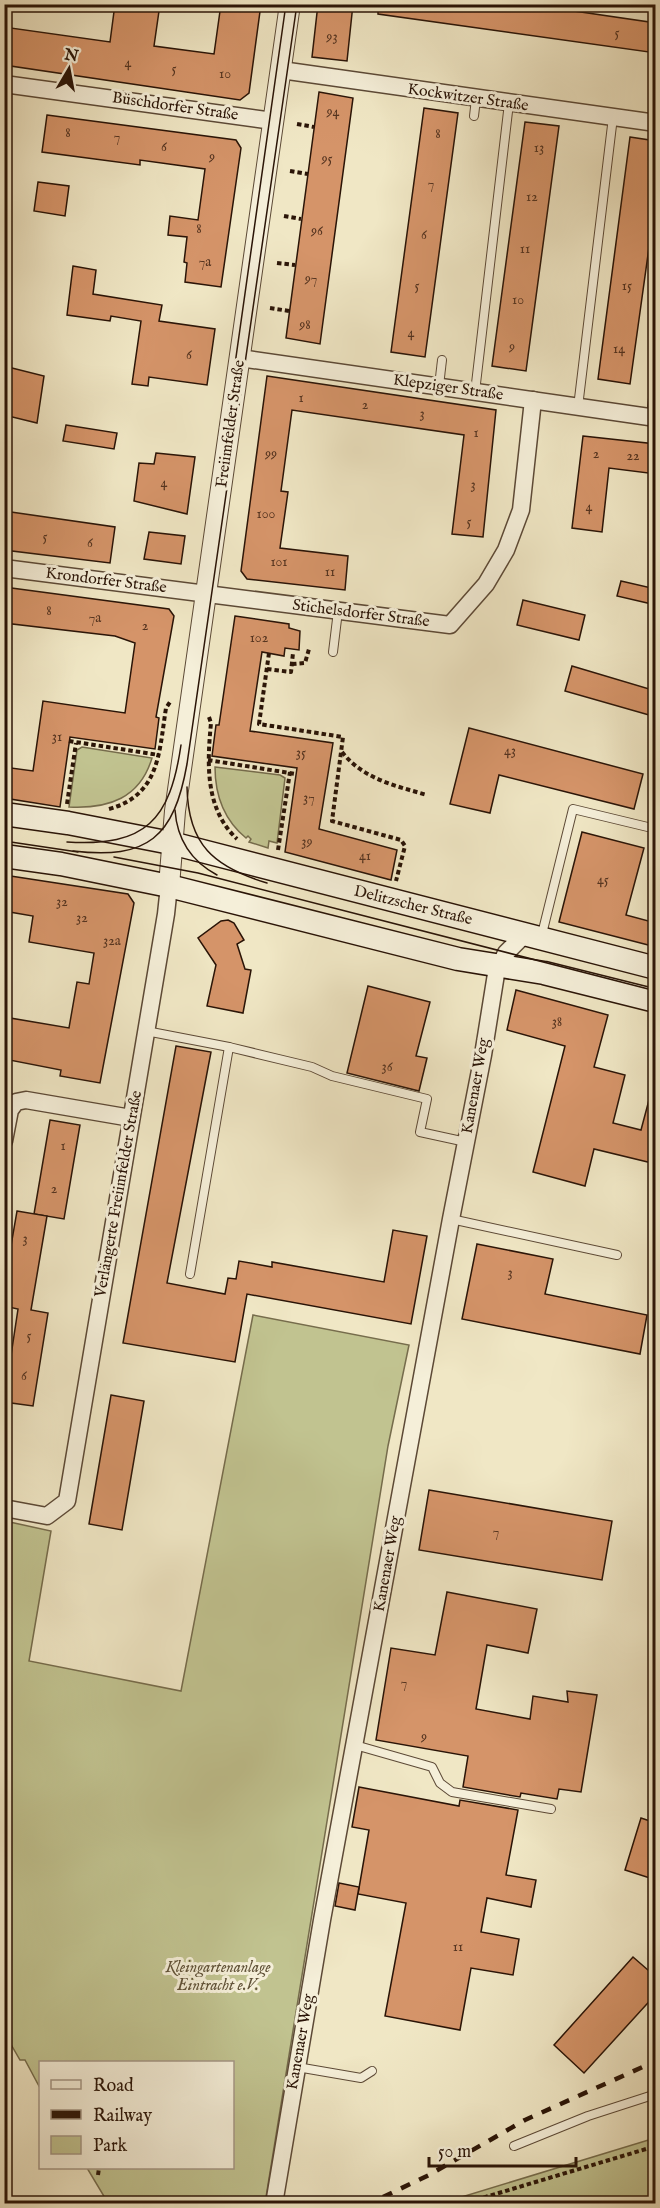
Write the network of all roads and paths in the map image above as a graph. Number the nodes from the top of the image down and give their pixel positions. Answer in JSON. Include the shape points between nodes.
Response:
{"nodes":[{"id":1,"x":290,"y":4,"type":"edge"},
{"id":2,"x":281,"y":70,"type":"junction"},
{"id":3,"x":4,"y":84,"type":"edge"},
{"id":4,"x":509,"y":104,"type":"junction"},
{"id":5,"x":613,"y":117,"type":"junction"},
{"id":6,"x":273,"y":121,"type":"junction"},
{"id":7,"x":656,"y":123,"type":"edge"},
{"id":8,"x":297,"y":124,"type":"dead end"},
{"id":9,"x":314,"y":127,"type":"dead end"},
{"id":10,"x":290,"y":171,"type":"dead end"},
{"id":11,"x":308,"y":174,"type":"dead end"},
{"id":12,"x":284,"y":216,"type":"dead end"},
{"id":13,"x":301,"y":219,"type":"dead end"},
{"id":14,"x":277,"y":262,"type":"dead end"},
{"id":15,"x":295,"y":265,"type":"dead end"},
{"id":16,"x":270,"y":308,"type":"dead end"},
{"id":17,"x":289,"y":311,"type":"dead end"},
{"id":18,"x":240,"y":358,"type":"junction"},
{"id":19,"x":442,"y":360,"type":"dead end"},
{"id":20,"x":439,"y":387,"type":"junction"},
{"id":21,"x":654,"y":388,"type":"edge"},
{"id":22,"x":475,"y":392,"type":"junction"},
{"id":23,"x":533,"y":400,"type":"junction"},
{"id":24,"x":578,"y":406,"type":"junction"},
{"id":25,"x":653,"y":418,"type":"edge"},
{"id":26,"x":4,"y":568,"type":"edge"},
{"id":27,"x":207,"y":594,"type":"junction"},
{"id":28,"x":338,"y":611,"type":"junction"},
{"id":29,"x":309,"y":649,"type":"dead end"},
{"id":30,"x":333,"y":652,"type":"dead end"},
{"id":31,"x":268,"y":653,"type":"dead end"},
{"id":32,"x":293,"y":653,"type":"dead end"},
{"id":33,"x":292,"y":664,"type":"junction"},
{"id":34,"x":267,"y":669,"type":"junction"},
{"id":35,"x":166,"y":708,"type":"dead end"},
{"id":36,"x":211,"y":723,"type":"dead end"},
{"id":37,"x":69,"y":741,"type":"dead end"},
{"id":38,"x":76,"y":743,"type":"junction"},
{"id":39,"x":341,"y":752,"type":"junction"},
{"id":40,"x":159,"y":755,"type":"junction"},
{"id":41,"x":208,"y":760,"type":"junction"},
{"id":42,"x":290,"y":772,"type":"junction"},
{"id":43,"x":296,"y":774,"type":"dead end"},
{"id":44,"x":427,"y":795,"type":"dead end"},
{"id":45,"x":107,"y":810,"type":"dead end"},
{"id":46,"x":65,"y":813,"type":"dead end"},
{"id":47,"x":4,"y":814,"type":"edge"},
{"id":48,"x":656,"y":829,"type":"edge"},
{"id":49,"x":240,"y":841,"type":"dead end"},
{"id":50,"x":171,"y":843,"type":"junction"},
{"id":51,"x":4,"y":856,"type":"edge"},
{"id":52,"x":277,"y":857,"type":"dead end"},
{"id":53,"x":395,"y":885,"type":"dead end"},
{"id":54,"x":169,"y":886,"type":"junction"},
{"id":55,"x":533,"y":936,"type":"junction"},
{"id":56,"x":499,"y":966,"type":"junction"},
{"id":57,"x":656,"y":968,"type":"edge"},
{"id":58,"x":656,"y":1000,"type":"edge"},
{"id":59,"x":146,"y":1031,"type":"junction"},
{"id":60,"x":229,"y":1047,"type":"junction"},
{"id":61,"x":10,"y":1099,"type":"edge"},
{"id":62,"x":131,"y":1118,"type":"junction"},
{"id":63,"x":4,"y":1141,"type":"edge"},
{"id":64,"x":466,"y":1142,"type":"junction"},
{"id":65,"x":451,"y":1219,"type":"junction"},
{"id":66,"x":617,"y":1255,"type":"dead end"},
{"id":67,"x":190,"y":1274,"type":"dead end"},
{"id":68,"x":4,"y":1508,"type":"edge"},
{"id":69,"x":355,"y":1744,"type":"junction"},
{"id":70,"x":551,"y":1809,"type":"dead end"},
{"id":71,"x":297,"y":2067,"type":"junction"},
{"id":72,"x":372,"y":2071,"type":"dead end"},
{"id":73,"x":656,"y":2094,"type":"edge"},
{"id":74,"x":514,"y":2146,"type":"dead end"},
{"id":75,"x":656,"y":2146,"type":"edge"},
{"id":76,"x":99,"y":2169,"type":"edge"},
{"id":77,"x":98,"y":2175,"type":"dead end"},
{"id":78,"x":274,"y":2204,"type":"edge"},
{"id":79,"x":462,"y":2204,"type":"edge"}],
"edges":[{"from":1,"to":2,"type":"street","name":"Freiimfelder Straße"},
{"from":2,"to":4,"type":"street","name":"Kockwitzer Straße","via":[[475,107]]},
{"from":2,"to":6,"type":"street","name":"Freiimfelder Straße"},
{"from":3,"to":6,"type":"street","name":"Büschdorfer Straße"},
{"from":4,"to":5,"type":"street","name":"Kockwitzer Straße"},
{"from":4,"to":22,"type":"lane"},
{"from":5,"to":7,"type":"street","name":"Kockwitzer Straße"},
{"from":5,"to":24,"type":"lane"},
{"from":6,"to":18,"type":"street","name":"Freiimfelder Straße"},
{"from":8,"to":9,"type":"path"},
{"from":10,"to":11,"type":"path"},
{"from":12,"to":13,"type":"path"},
{"from":14,"to":15,"type":"path"},
{"from":16,"to":17,"type":"path"},
{"from":18,"to":20,"type":"street","name":"Klepziger Straße"},
{"from":18,"to":27,"type":"street","name":"Freiimfelder Straße"},
{"from":19,"to":20,"type":"lane"},
{"from":20,"to":22,"type":"street","name":"Klepziger Straße"},
{"from":21,"to":25,"type":"lane"},
{"from":22,"to":23,"type":"street","name":"Klepziger Straße"},
{"from":23,"to":24,"type":"street","name":"Klepziger Straße"},
{"from":23,"to":28,"type":"street","name":"Stichelsdorfer Straße","via":[[521,510],[506,550],[486,584],[457,618],[450,625]]},
{"from":24,"to":25,"type":"street","name":"Klepziger Straße"},
{"from":26,"to":27,"type":"street","name":"Krondorfer Straße"},
{"from":27,"to":28,"type":"street","name":"Stichelsdorfer Straße"},
{"from":27,"to":50,"type":"street","name":"Freiimfelder Straße"},
{"from":28,"to":30,"type":"lane"},
{"from":29,"to":33,"type":"path","via":[[305,663]]},
{"from":31,"to":34,"type":"path"},
{"from":32,"to":33,"type":"path"},
{"from":33,"to":34,"type":"path","via":[[291,672]]},
{"from":34,"to":39,"type":"path","via":[[260,723],[344,737]]},
{"from":35,"to":40,"type":"path"},
{"from":36,"to":41,"type":"path"},
{"from":37,"to":38,"type":"path"},
{"from":38,"to":40,"type":"path"},
{"from":38,"to":46,"type":"path"},
{"from":39,"to":44,"type":"path","via":[[375,778]]},
{"from":39,"to":53,"type":"path","via":[[332,821],[401,840],[405,846]]},
{"from":40,"to":45,"type":"path","via":[[151,779],[140,794]]},
{"from":41,"to":42,"type":"path"},
{"from":41,"to":49,"type":"path","via":[[218,814]]},
{"from":42,"to":43,"type":"path"},
{"from":42,"to":52,"type":"path"},
{"from":47,"to":50,"type":"main road","name":"Delitzscher Straße"},
{"from":48,"to":55,"type":"lane","via":[[573,809]]},
{"from":50,"to":54,"type":"street"},
{"from":50,"to":55,"type":"main road","name":"Delitzscher Straße"},
{"from":51,"to":54,"type":"main road"},
{"from":54,"to":56,"type":"main road"},
{"from":54,"to":59,"type":"street","name":"Verlängerte Freiimfelder Straße"},
{"from":55,"to":56,"type":"street","name":"Kanenaer Weg","via":[[506,953]]},
{"from":55,"to":57,"type":"main road","name":"Delitzscher Straße"},
{"from":56,"to":58,"type":"main road"},
{"from":56,"to":64,"type":"street","name":"Kanenaer Weg"},
{"from":59,"to":60,"type":"lane"},
{"from":59,"to":62,"type":"street","name":"Verlängerte Freiimfelder Straße"},
{"from":60,"to":64,"type":"lane","via":[[427,1099],[420,1132]]},
{"from":60,"to":67,"type":"lane"},
{"from":61,"to":62,"type":"street"},
{"from":61,"to":63,"type":"street"},
{"from":62,"to":68,"type":"street","name":"Verlängerte Freiimfelder Straße","via":[[67,1502],[47,1515]]},
{"from":64,"to":65,"type":"street","name":"Kanenaer Weg"},
{"from":65,"to":66,"type":"lane"},
{"from":65,"to":69,"type":"street","name":"Kanenaer Weg"},
{"from":69,"to":70,"type":"lane","via":[[432,1767],[440,1784],[452,1792]]},
{"from":69,"to":71,"type":"street","name":"Kanenaer Weg"},
{"from":71,"to":72,"type":"lane","via":[[361,2078]]},
{"from":71,"to":78,"type":"street","name":"Kanenaer Weg"},
{"from":73,"to":74,"type":"lane"},
{"from":75,"to":79,"type":"path"},
{"from":76,"to":77,"type":"path"}]}
